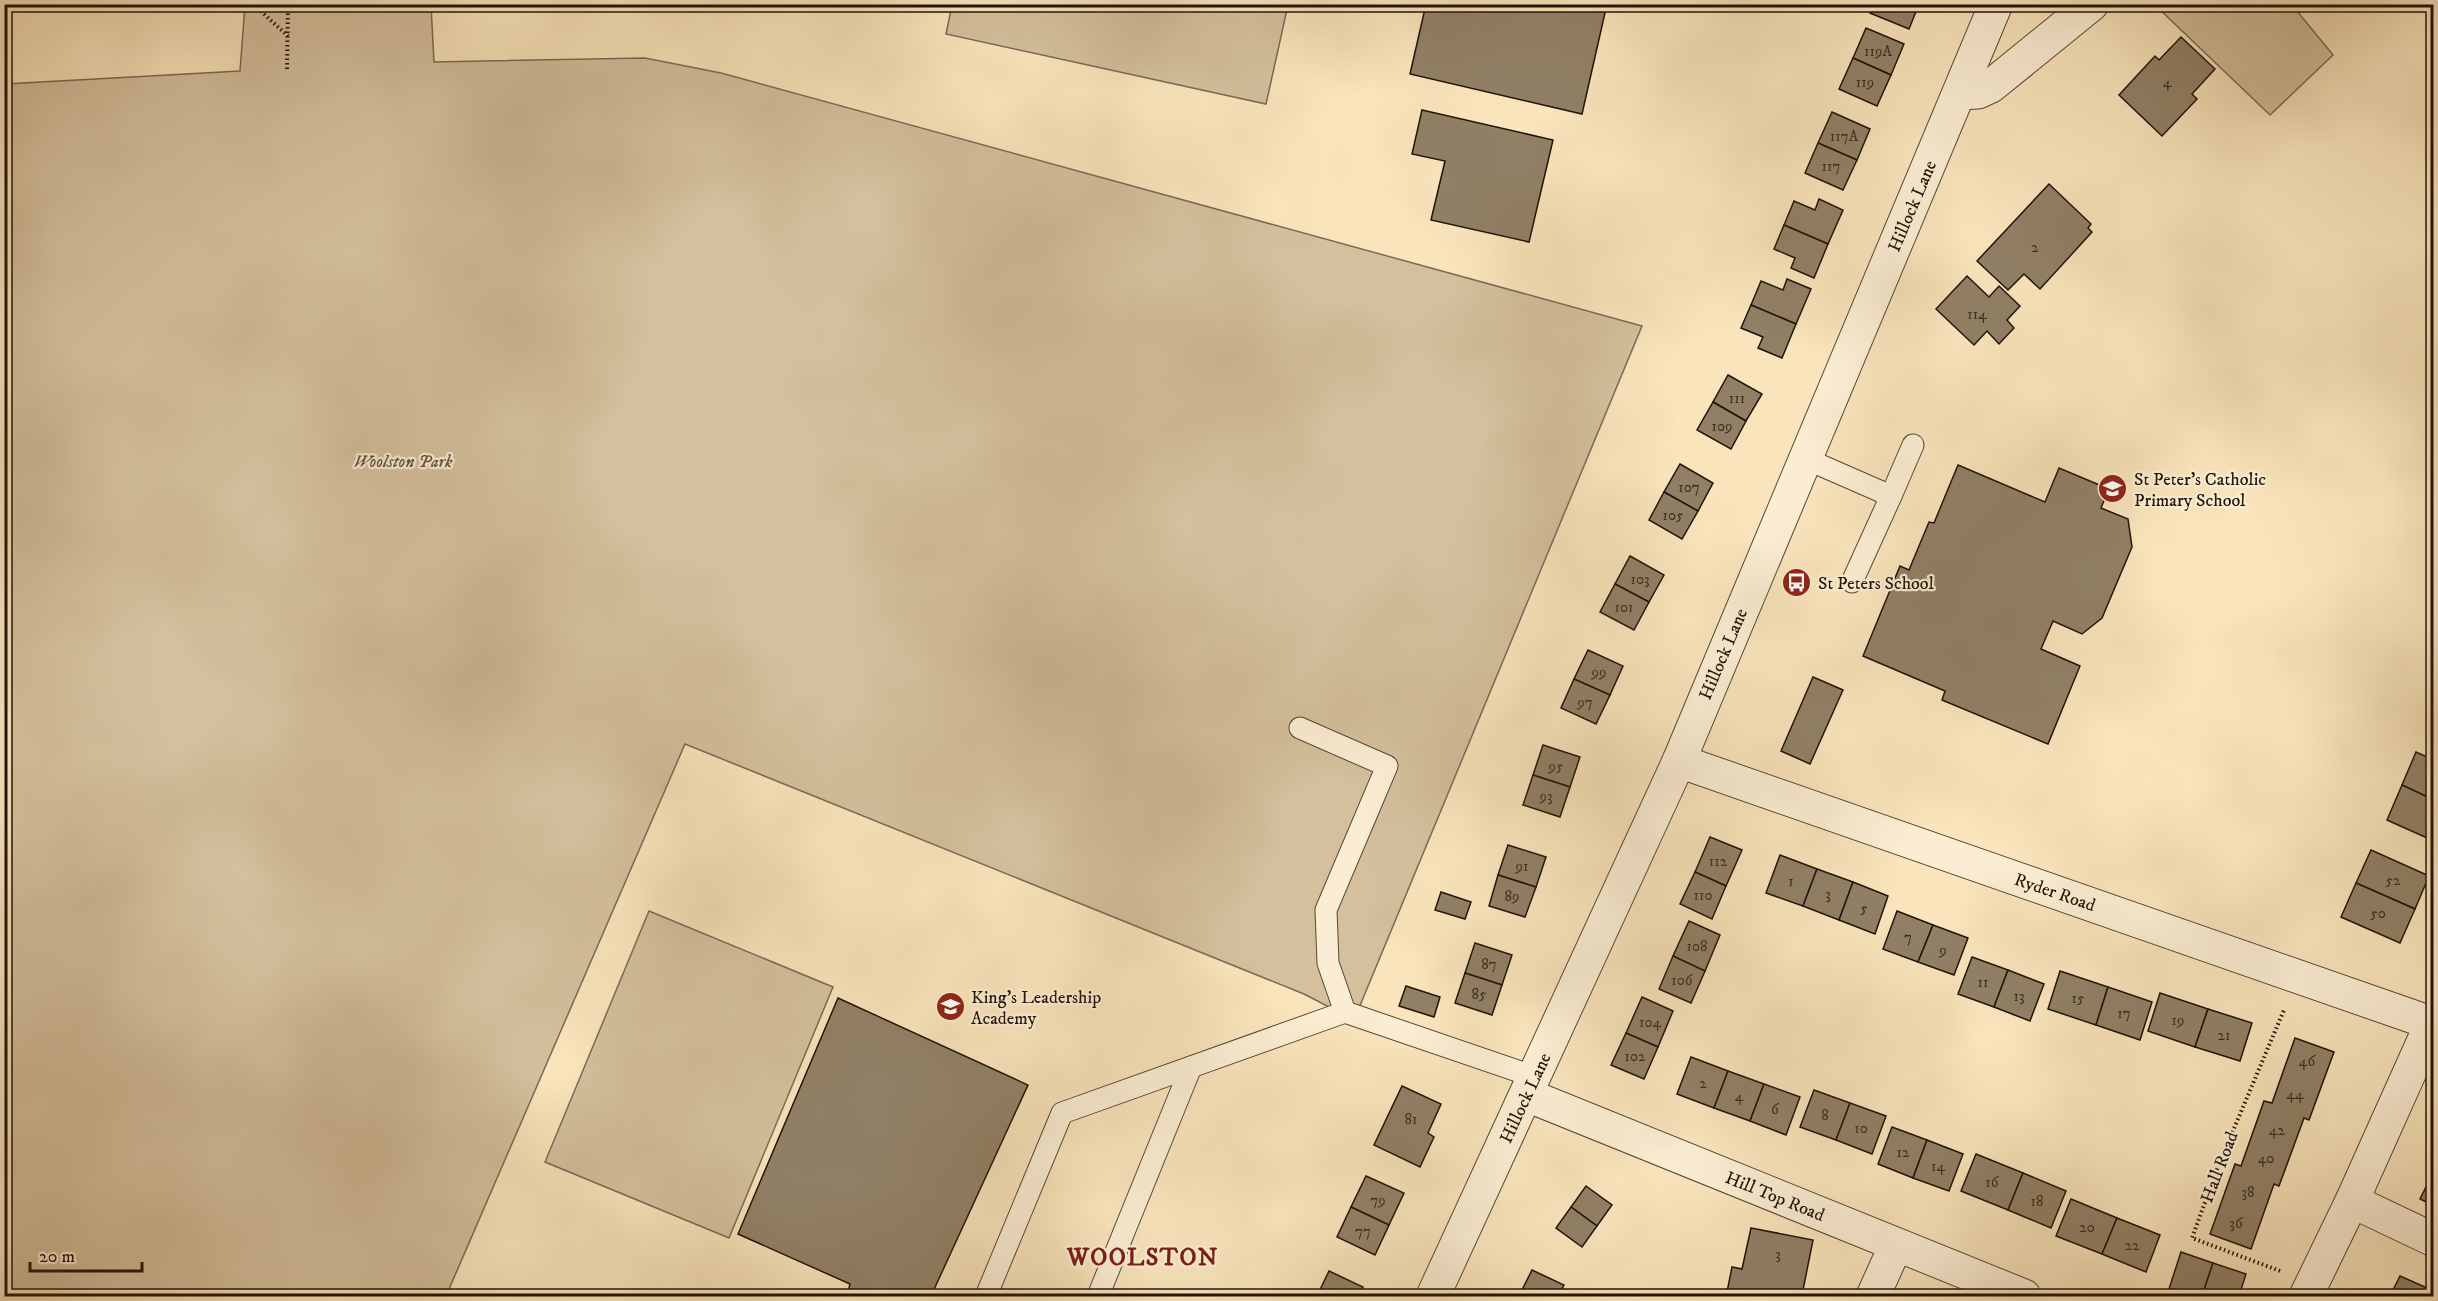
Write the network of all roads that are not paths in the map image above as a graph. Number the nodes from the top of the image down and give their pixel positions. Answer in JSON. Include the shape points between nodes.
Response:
{"nodes":[{"id":1,"x":1995,"y":4,"type":"edge"},
{"id":2,"x":2092,"y":4,"type":"edge"},
{"id":3,"x":1959,"y":93,"type":"junction"},
{"id":4,"x":1913,"y":445,"type":"dead end"},
{"id":5,"x":1804,"y":458,"type":"junction"},
{"id":6,"x":1891,"y":496,"type":"junction"},
{"id":7,"x":1852,"y":582,"type":"dead end"},
{"id":8,"x":1300,"y":728,"type":"dead end"},
{"id":9,"x":1678,"y":761,"type":"junction"},
{"id":10,"x":1345,"y":1012,"type":"junction"},
{"id":11,"x":2432,"y":1020,"type":"edge"},
{"id":12,"x":1191,"y":1067,"type":"junction"},
{"id":13,"x":1531,"y":1086,"type":"junction"},
{"id":14,"x":2352,"y":1201,"type":"junction"},
{"id":15,"x":2433,"y":1240,"type":"edge"},
{"id":16,"x":1896,"y":1245,"type":"junction"},
{"id":17,"x":2309,"y":1290,"type":"edge"},
{"id":18,"x":986,"y":1296,"type":"edge"},
{"id":19,"x":1098,"y":1296,"type":"edge"},
{"id":20,"x":1433,"y":1296,"type":"edge"},
{"id":21,"x":1873,"y":1296,"type":"edge"},
{"id":22,"x":2024,"y":1296,"type":"edge"}],
"edges":[{"from":1,"to":3,"type":"street","name":"Hillock Lane"},
{"from":2,"to":3,"type":"street","via":[[1991,86],[1978,92]]},
{"from":3,"to":5,"type":"street","name":"Hillock Lane"},
{"from":4,"to":6,"type":"lane"},
{"from":5,"to":6,"type":"lane"},
{"from":5,"to":9,"type":"street","name":"Hillock Lane"},
{"from":6,"to":7,"type":"lane"},
{"from":8,"to":10,"type":"lane","via":[[1387,766],[1326,910],[1328,963]]},
{"from":9,"to":11,"type":"street","name":"Ryder Road","via":[[2298,978]]},
{"from":9,"to":13,"type":"street","name":"Hillock Lane"},
{"from":10,"to":12,"type":"lane"},
{"from":10,"to":13,"type":"lane"},
{"from":11,"to":14,"type":"street"},
{"from":12,"to":18,"type":"lane","via":[[1062,1113]]},
{"from":12,"to":19,"type":"lane"},
{"from":13,"to":16,"type":"street","name":"Hill Top Road"},
{"from":13,"to":20,"type":"street","name":"Hillock Lane"},
{"from":14,"to":15,"type":"street"},
{"from":14,"to":17,"type":"street"},
{"from":16,"to":21,"type":"street"},
{"from":16,"to":22,"type":"street","name":"Hill Top Road"}]}
